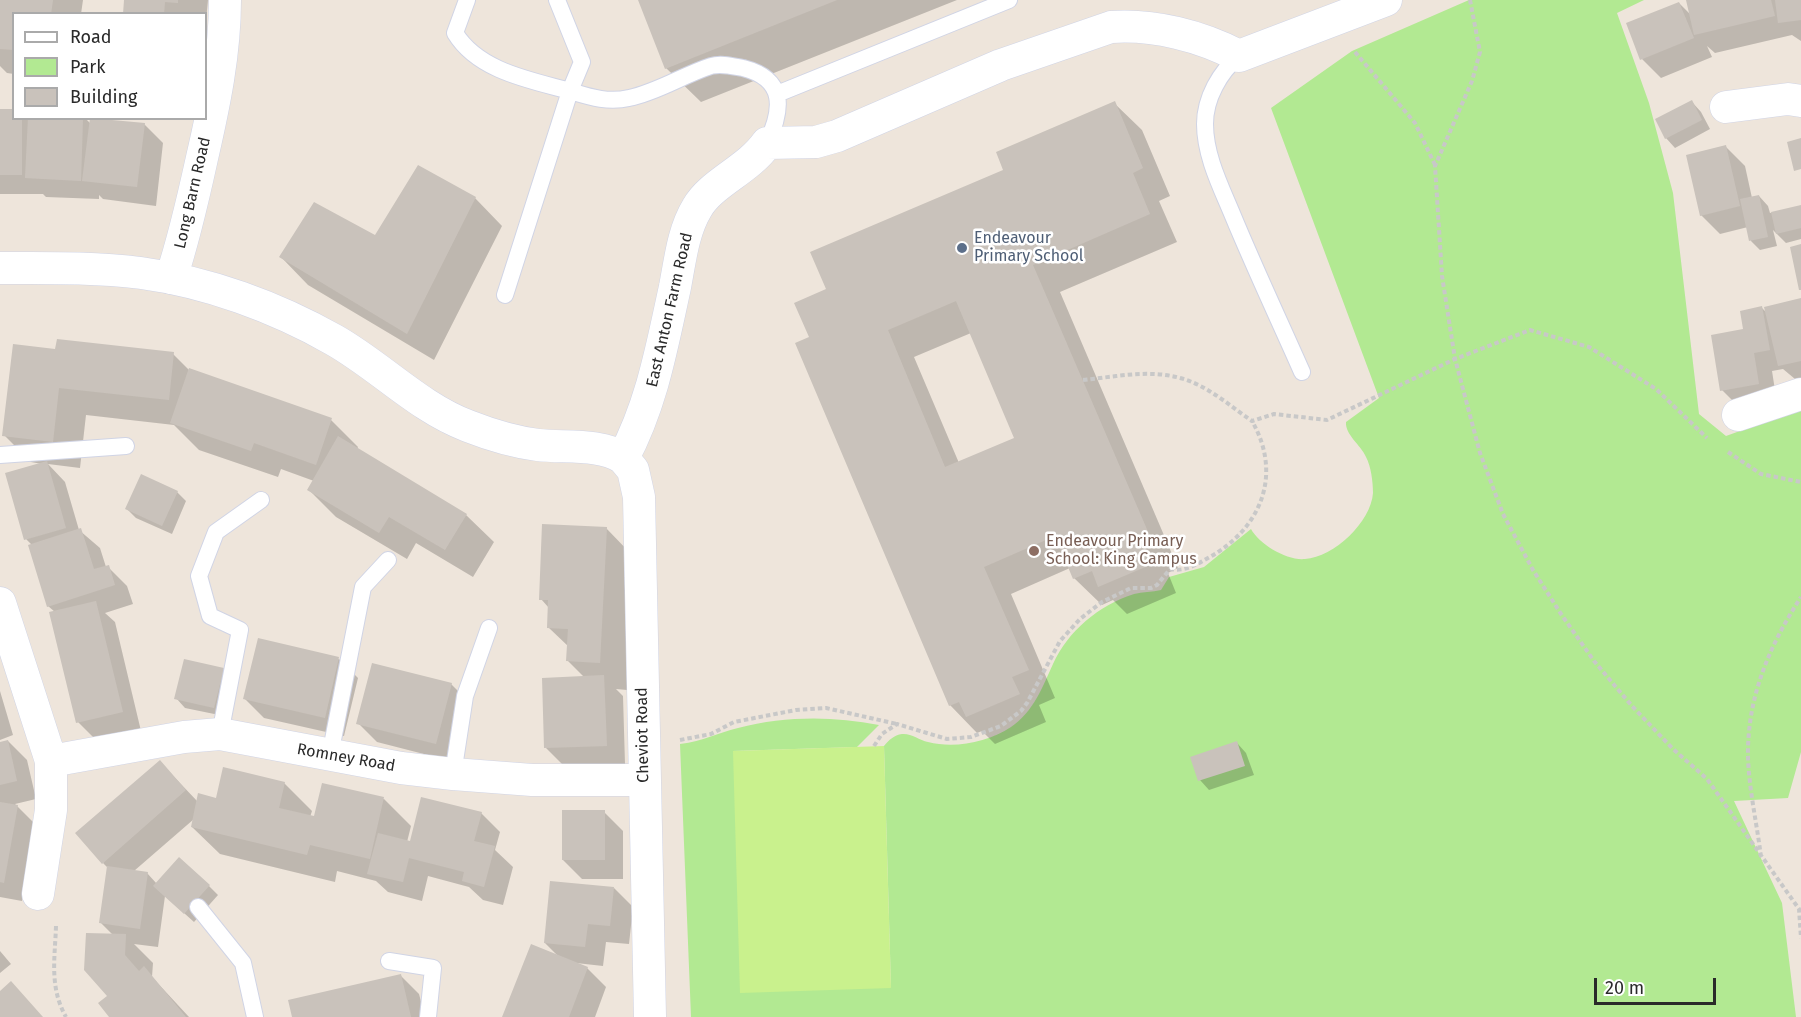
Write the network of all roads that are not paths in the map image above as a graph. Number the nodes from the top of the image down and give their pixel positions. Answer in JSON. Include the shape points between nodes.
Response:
{"nodes":[{"id":1,"x":225,"y":0,"type":"edge"},
{"id":2,"x":467,"y":0,"type":"edge"},
{"id":3,"x":557,"y":0,"type":"edge"},
{"id":4,"x":1009,"y":0,"type":"edge"},
{"id":5,"x":1386,"y":0,"type":"edge"},
{"id":6,"x":1239,"y":56,"type":"junction"},
{"id":7,"x":570,"y":91,"type":"junction"},
{"id":8,"x":777,"y":94,"type":"junction"},
{"id":9,"x":1801,"y":101,"type":"edge"},
{"id":10,"x":1726,"y":107,"type":"dead end"},
{"id":11,"x":767,"y":143,"type":"junction"},
{"id":12,"x":0,"y":268,"type":"edge"},
{"id":13,"x":171,"y":278,"type":"junction"},
{"id":14,"x":505,"y":295,"type":"dead end"},
{"id":15,"x":1302,"y":372,"type":"dead end"},
{"id":16,"x":1801,"y":394,"type":"edge"},
{"id":17,"x":1738,"y":415,"type":"dead end"},
{"id":18,"x":126,"y":446,"type":"dead end"},
{"id":19,"x":0,"y":455,"type":"edge"},
{"id":20,"x":623,"y":458,"type":"junction"},
{"id":21,"x":261,"y":500,"type":"dead end"},
{"id":22,"x":388,"y":560,"type":"dead end"},
{"id":23,"x":2,"y":621,"type":"edge"},
{"id":24,"x":489,"y":628,"type":"dead end"},
{"id":25,"x":220,"y":734,"type":"junction"},
{"id":26,"x":330,"y":755,"type":"junction"},
{"id":27,"x":51,"y":761,"type":"junction"},
{"id":28,"x":644,"y":765,"type":"junction"},
{"id":29,"x":453,"y":774,"type":"junction"},
{"id":30,"x":38,"y":894,"type":"road end"},
{"id":31,"x":198,"y":907,"type":"dead end"},
{"id":32,"x":389,"y":961,"type":"dead end"},
{"id":33,"x":255,"y":1017,"type":"edge"},
{"id":34,"x":428,"y":1017,"type":"edge"},
{"id":35,"x":650,"y":1017,"type":"edge"}],
"edges":[{"from":1,"to":13,"type":"street","name":"Long Barn Road","via":[[217,84],[187,224]]},
{"from":2,"to":7,"type":"lane","via":[[454,33],[463,47],[521,78]]},
{"from":3,"to":7,"type":"lane","via":[[582,62]]},
{"from":4,"to":8,"type":"lane"},
{"from":5,"to":6,"type":"street"},
{"from":6,"to":11,"type":"street","via":[[1168,31],[1111,27],[1001,65],[837,136],[816,142]]},
{"from":6,"to":15,"type":"lane","via":[[1222,74],[1208,103],[1207,143],[1214,169]]},
{"from":7,"to":8,"type":"lane","via":[[601,100],[628,98],[713,66],[728,65],[764,76]]},
{"from":7,"to":14,"type":"lane"},
{"from":8,"to":11,"type":"lane","via":[[777,117]]},
{"from":9,"to":10,"type":"street","via":[[1788,99]]},
{"from":11,"to":20,"type":"street","name":"East Anton Farm Road","via":[[751,163],[712,190],[697,208],[682,252],[653,388]]},
{"from":12,"to":13,"type":"street","via":[[93,269]]},
{"from":13,"to":20,"type":"street","via":[[262,306],[315,329],[437,411],[467,426],[515,441],[598,449]]},
{"from":16,"to":17,"type":"street"},
{"from":18,"to":19,"type":"lane"},
{"from":20,"to":28,"type":"street","name":"Cheviot Road","via":[[633,470],[639,497]]},
{"from":21,"to":25,"type":"lane","via":[[216,532],[200,576],[210,616],[240,630]]},
{"from":22,"to":26,"type":"lane","via":[[363,587]]},
{"from":23,"to":27,"type":"street"},
{"from":24,"to":29,"type":"lane","via":[[465,696]]},
{"from":25,"to":26,"type":"street","name":"Romney Road"},
{"from":25,"to":27,"type":"street","name":"Romney Road"},
{"from":26,"to":29,"type":"street","name":"Romney Road"},
{"from":27,"to":30,"type":"street","via":[[51,810]]},
{"from":28,"to":29,"type":"street","name":"Romney Road","via":[[532,780]]},
{"from":28,"to":35,"type":"street","name":"Cheviot Road"},
{"from":31,"to":33,"type":"lane","via":[[243,963]]},
{"from":32,"to":34,"type":"lane","via":[[433,969]]}]}
